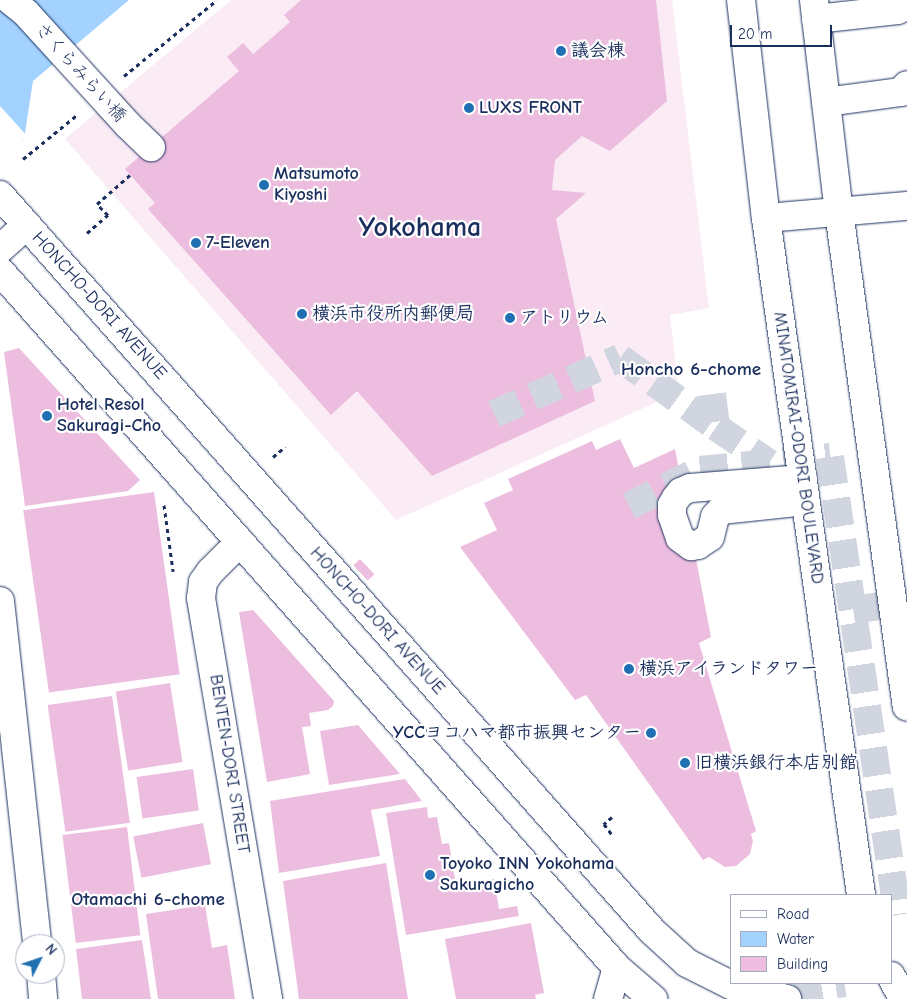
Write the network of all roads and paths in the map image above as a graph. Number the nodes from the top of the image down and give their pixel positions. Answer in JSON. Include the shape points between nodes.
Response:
{"nodes":[{"id":1,"x":10,"y":0,"type":"edge"},
{"id":2,"x":741,"y":0,"type":"edge"},
{"id":3,"x":897,"y":0,"type":"edge"},
{"id":4,"x":815,"y":9,"type":"edge"},
{"id":5,"x":907,"y":85,"type":"edge"},
{"id":6,"x":826,"y":102,"type":"junction"},
{"id":7,"x":151,"y":147,"type":"dead end"},
{"id":8,"x":130,"y":174,"type":"dead end"},
{"id":9,"x":0,"y":194,"type":"edge"},
{"id":10,"x":907,"y":206,"type":"edge"},
{"id":11,"x":839,"y":212,"type":"junction"},
{"id":12,"x":766,"y":218,"type":"junction"},
{"id":13,"x":27,"y":225,"type":"junction"},
{"id":14,"x":87,"y":233,"type":"dead end"},
{"id":15,"x":0,"y":249,"type":"edge"},
{"id":16,"x":0,"y":271,"type":"edge"},
{"id":17,"x":285,"y":447,"type":"dead end"},
{"id":18,"x":270,"y":460,"type":"dead end"},
{"id":19,"x":163,"y":496,"type":"dead end"},
{"id":20,"x":240,"y":542,"type":"junction"},
{"id":21,"x":174,"y":580,"type":"dead end"},
{"id":22,"x":0,"y":601,"type":"edge"},
{"id":23,"x":907,"y":706,"type":"edge"},
{"id":24,"x":612,"y":818,"type":"dead end"},
{"id":25,"x":614,"y":837,"type":"dead end"},
{"id":26,"x":861,"y":894,"type":"edge"},
{"id":27,"x":36,"y":934,"type":"edge"},
{"id":28,"x":617,"y":968,"type":"junction"},
{"id":29,"x":892,"y":978,"type":"edge"},
{"id":30,"x":41,"y":984,"type":"edge"},
{"id":31,"x":43,"y":999,"type":"edge"},
{"id":32,"x":268,"y":999,"type":"edge"},
{"id":33,"x":608,"y":999,"type":"edge"},
{"id":34,"x":653,"y":999,"type":"edge"},
{"id":35,"x":787,"y":999,"type":"edge"},
{"id":36,"x":903,"y":999,"type":"edge"}],
"edges":[{"from":1,"to":7,"type":"main road","name":"さくらみらい橋","bridge":true,"via":[[26,13]]},
{"from":2,"to":12,"type":"main road","name":"MINATOMIRAI-ODORI BOULEVARD"},
{"from":3,"to":4,"type":"main road","via":[[898,10]]},
{"from":4,"to":6,"type":"main road"},
{"from":5,"to":6,"type":"main road","via":[[900,92]]},
{"from":6,"to":11,"type":"main road"},
{"from":8,"to":14,"type":"path","via":[[97,204],[108,215]]},
{"from":9,"to":13,"type":"main road","name":"HONCHO-DORI AVENUE"},
{"from":10,"to":11,"type":"main road"},
{"from":11,"to":12,"type":"main road"},
{"from":11,"to":23,"type":"main road"},
{"from":12,"to":26,"type":"main road","name":"MINATOMIRAI-ODORI BOULEVARD"},
{"from":13,"to":15,"type":"main road"},
{"from":13,"to":35,"type":"main road","name":"HONCHO-DORI AVENUE","via":[[652,931],[687,963],[731,985]]},
{"from":16,"to":20,"type":"main road"},
{"from":17,"to":18,"type":"path"},
{"from":19,"to":21,"type":"path"},
{"from":20,"to":28,"type":"main road"},
{"from":20,"to":32,"type":"main road","name":"BENTEN-DORI STREET","via":[[203,582],[202,598]]},
{"from":22,"to":27,"type":"main road"},
{"from":24,"to":25,"type":"path","via":[[604,824]]},
{"from":28,"to":33,"type":"main road"},
{"from":28,"to":34,"type":"main road"},
{"from":29,"to":36,"type":"main road"},
{"from":30,"to":31,"type":"main road"}]}
